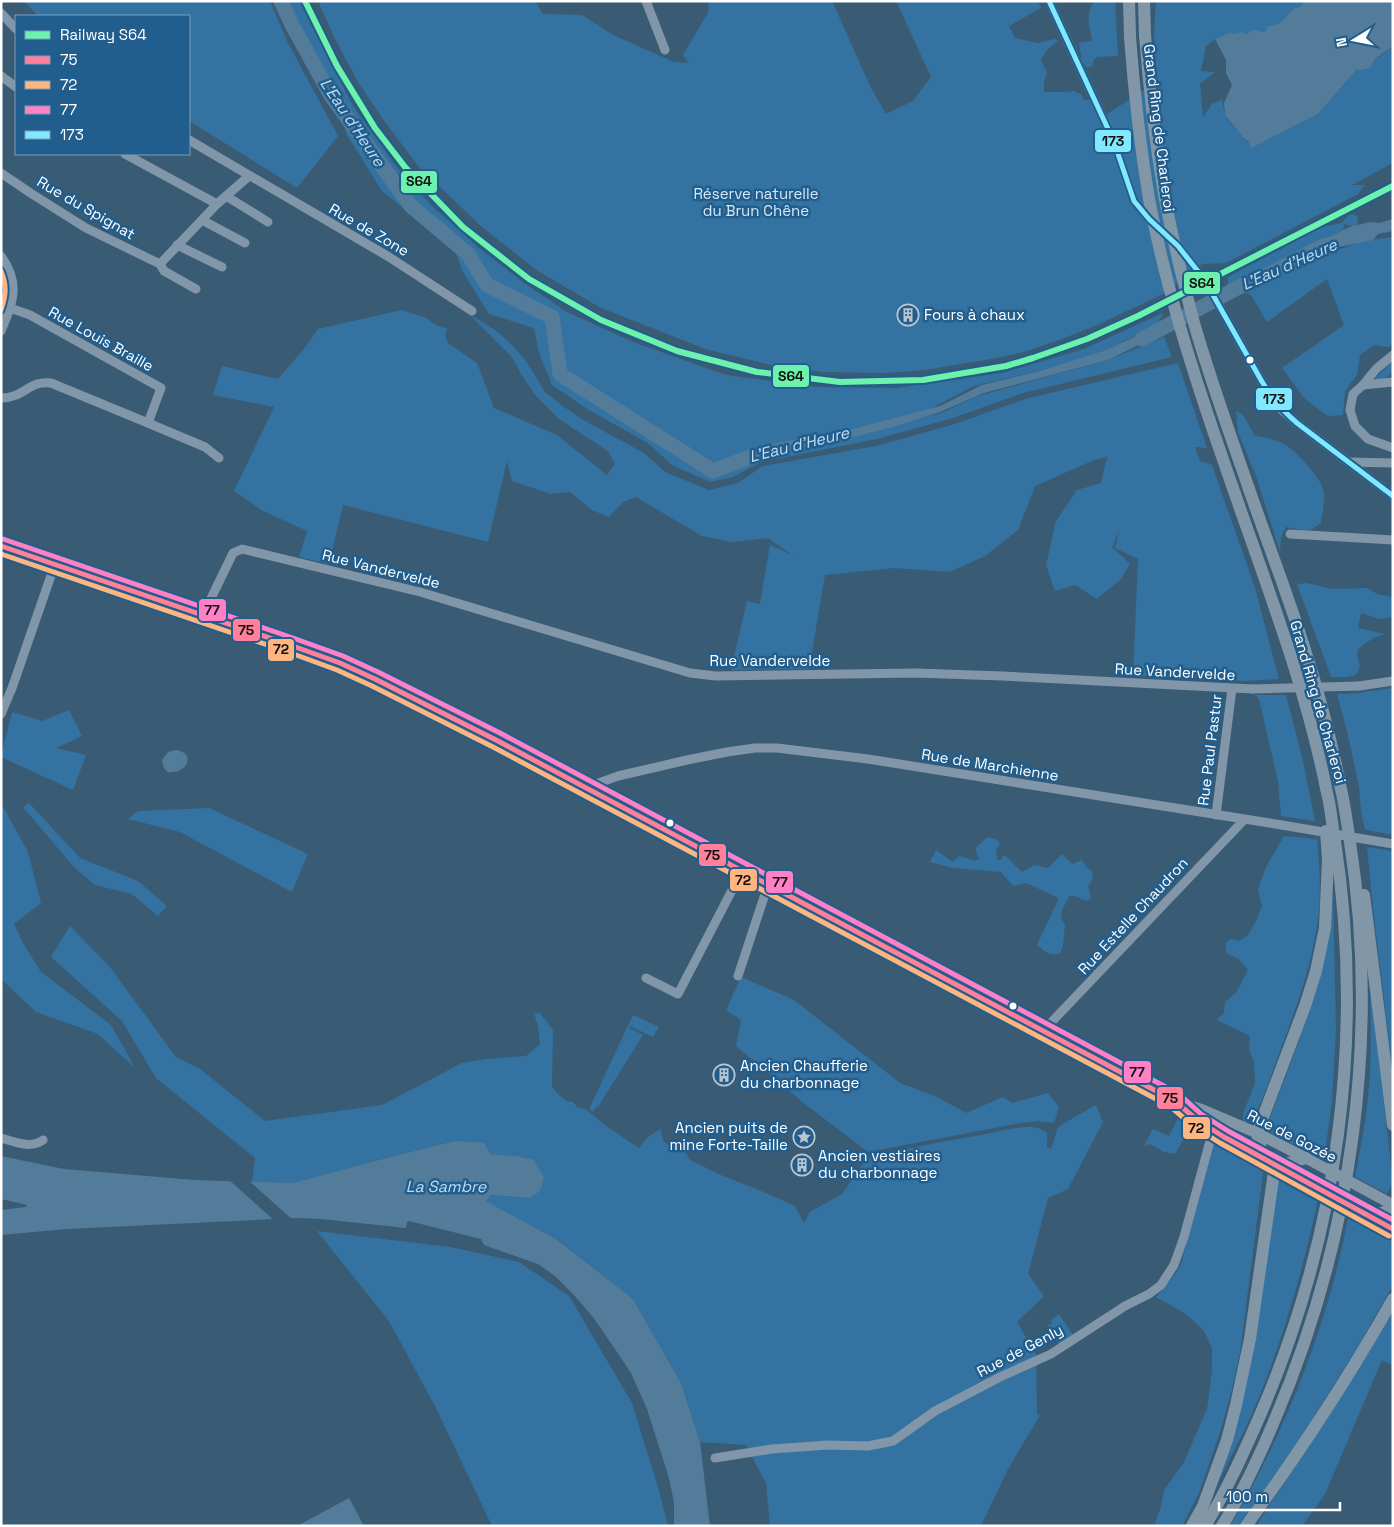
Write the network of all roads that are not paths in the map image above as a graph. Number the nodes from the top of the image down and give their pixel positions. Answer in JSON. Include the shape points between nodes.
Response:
{"nodes":[{"id":1,"x":646,"y":1,"type":"edge"},
{"id":2,"x":1049,"y":1,"type":"edge"},
{"id":3,"x":1129,"y":1,"type":"edge"},
{"id":4,"x":1144,"y":1,"type":"edge"},
{"id":5,"x":1,"y":13,"type":"edge"},
{"id":6,"x":15,"y":28,"type":"edge"},
{"id":7,"x":665,"y":50,"type":"dead end"},
{"id":8,"x":1,"y":76,"type":"edge"},
{"id":9,"x":15,"y":86,"type":"edge"},
{"id":10,"x":190,"y":141,"type":"edge"},
{"id":11,"x":127,"y":155,"type":"edge"},
{"id":12,"x":1,"y":173,"type":"edge"},
{"id":13,"x":249,"y":176,"type":"junction"},
{"id":14,"x":226,"y":196,"type":"junction"},
{"id":15,"x":217,"y":204,"type":"junction"},
{"id":16,"x":202,"y":220,"type":"junction"},
{"id":17,"x":268,"y":222,"type":"dead end"},
{"id":18,"x":245,"y":244,"type":"dead end"},
{"id":19,"x":177,"y":245,"type":"junction"},
{"id":20,"x":1,"y":256,"type":"edge"},
{"id":21,"x":160,"y":264,"type":"junction"},
{"id":22,"x":222,"y":267,"type":"dead end"},
{"id":23,"x":196,"y":289,"type":"dead end"},
{"id":24,"x":10,"y":308,"type":"junction"},
{"id":25,"x":472,"y":311,"type":"dead end"},
{"id":26,"x":1,"y":331,"type":"edge"},
{"id":27,"x":1393,"y":355,"type":"edge"},
{"id":28,"x":1393,"y":382,"type":"edge"},
{"id":29,"x":1363,"y":385,"type":"junction"},
{"id":30,"x":1,"y":398,"type":"edge"},
{"id":31,"x":148,"y":423,"type":"junction"},
{"id":32,"x":1393,"y":448,"type":"edge"},
{"id":33,"x":219,"y":458,"type":"dead end"},
{"id":34,"x":1348,"y":462,"type":"junction"},
{"id":35,"x":1393,"y":463,"type":"edge"},
{"id":36,"x":1393,"y":496,"type":"edge"},
{"id":37,"x":1290,"y":534,"type":"dead end"},
{"id":38,"x":1393,"y":540,"type":"edge"},
{"id":39,"x":1,"y":546,"type":"edge"},
{"id":40,"x":55,"y":564,"type":"junction"},
{"id":41,"x":203,"y":615,"type":"junction"},
{"id":42,"x":1393,"y":681,"type":"edge"},
{"id":43,"x":1232,"y":689,"type":"junction"},
{"id":44,"x":1,"y":714,"type":"edge"},
{"id":45,"x":585,"y":788,"type":"junction"},
{"id":46,"x":1328,"y":794,"type":"junction"},
{"id":47,"x":1216,"y":815,"type":"junction"},
{"id":48,"x":1244,"y":820,"type":"junction"},
{"id":49,"x":1393,"y":844,"type":"edge"},
{"id":50,"x":742,"y":871,"type":"junction"},
{"id":51,"x":1355,"y":874,"type":"junction"},
{"id":52,"x":768,"y":885,"type":"junction"},
{"id":53,"x":738,"y":976,"type":"dead end"},
{"id":54,"x":646,"y":978,"type":"dead end"},
{"id":55,"x":1043,"y":1031,"type":"junction"},
{"id":56,"x":1175,"y":1100,"type":"junction"},
{"id":57,"x":1218,"y":1117,"type":"junction"},
{"id":58,"x":1393,"y":1125,"type":"edge"},
{"id":59,"x":1213,"y":1130,"type":"junction"},
{"id":60,"x":1257,"y":1133,"type":"junction"},
{"id":61,"x":1,"y":1138,"type":"edge"},
{"id":62,"x":43,"y":1140,"type":"dead end"},
{"id":63,"x":1263,"y":1158,"type":"junction"},
{"id":64,"x":1306,"y":1158,"type":"junction"},
{"id":65,"x":1278,"y":1166,"type":"junction"},
{"id":66,"x":1393,"y":1204,"type":"edge"},
{"id":67,"x":1393,"y":1208,"type":"edge"},
{"id":68,"x":1370,"y":1216,"type":"junction"},
{"id":69,"x":1393,"y":1229,"type":"edge"},
{"id":70,"x":1393,"y":1299,"type":"edge"},
{"id":71,"x":716,"y":1458,"type":"dead end"},
{"id":72,"x":1192,"y":1526,"type":"edge"},
{"id":73,"x":1205,"y":1526,"type":"edge"},
{"id":74,"x":1222,"y":1526,"type":"edge"},
{"id":75,"x":1246,"y":1526,"type":"edge"}],
"edges":[{"from":1,"to":7,"type":"street"},
{"from":2,"to":34,"type":"street","via":[[1114,142],[1134,201],[1178,246],[1204,279],[1261,380],[1282,410]]},
{"from":3,"to":46,"type":"highway","name":"Grand Ring de Charleroi","bridge":true,"via":[[1134,82],[1149,198],[1180,329],[1290,656]]},
{"from":4,"to":51,"type":"highway","name":"Grand Ring de Charleroi","bridge":true,"via":[[1148,80],[1164,194],[1178,260],[1200,342],[1306,652],[1342,792]]},
{"from":5,"to":6,"type":"street"},
{"from":8,"to":9,"type":"street"},
{"from":10,"to":13,"type":"street","name":"Rue de Zone"},
{"from":11,"to":15,"type":"street"},
{"from":12,"to":21,"type":"street","name":"Rue du Spignat","via":[[86,228]]},
{"from":13,"to":14,"type":"street"},
{"from":13,"to":25,"type":"street","name":"Rue de Zone","via":[[389,257]]},
{"from":14,"to":15,"type":"street"},
{"from":14,"to":17,"type":"street"},
{"from":15,"to":16,"type":"street"},
{"from":16,"to":18,"type":"street"},
{"from":16,"to":19,"type":"street"},
{"from":19,"to":21,"type":"street"},
{"from":19,"to":22,"type":"street"},
{"from":20,"to":24,"type":"street","via":[[14,284]]},
{"from":21,"to":23,"type":"street","name":"Rue du Spignat","via":[[164,271]]},
{"from":24,"to":26,"type":"street"},
{"from":24,"to":31,"type":"street","name":"Rue Louis Braille","via":[[30,315],[162,388]]},
{"from":27,"to":29,"type":"street"},
{"from":28,"to":29,"type":"street"},
{"from":29,"to":32,"type":"street","via":[[1353,394],[1350,410],[1356,426],[1368,439]]},
{"from":30,"to":31,"type":"street","via":[[16,396],[42,381]]},
{"from":31,"to":33,"type":"street","via":[[205,447]]},
{"from":34,"to":35,"type":"street"},
{"from":34,"to":36,"type":"street"},
{"from":37,"to":38,"type":"street"},
{"from":39,"to":40,"type":"main road","name":"Rue de Gozée"},
{"from":40,"to":41,"type":"main road","name":"Rue de Gozée"},
{"from":40,"to":44,"type":"street"},
{"from":41,"to":43,"type":"street","name":"Rue Vandervelde","via":[[234,553],[242,549],[420,592],[682,670],[716,676],[916,673]]},
{"from":41,"to":45,"type":"main road","name":"Rue de Gozée","via":[[375,678]]},
{"from":42,"to":43,"type":"street","name":"Rue Vandervelde","bridge":true,"via":[[1358,686]]},
{"from":43,"to":47,"type":"street","name":"Rue Paul Pastur"},
{"from":45,"to":47,"type":"street","name":"Rue de Marchienne","via":[[618,776],[687,760],[777,748],[868,759]]},
{"from":45,"to":50,"type":"main road","name":"Rue de Gozée"},
{"from":46,"to":60,"type":"highway","via":[[1325,928],[1316,971]]},
{"from":46,"to":73,"type":"highway","name":"Grand Ring de Charleroi","via":[[1346,940],[1345,1074],[1338,1138],[1321,1231],[1303,1302],[1277,1377],[1247,1445]]},
{"from":47,"to":48,"type":"street","name":"Rue de Marchienne"},
{"from":48,"to":49,"type":"street","name":"Rue de Marchienne","bridge":true},
{"from":48,"to":55,"type":"street","name":"Rue Estelle Chaudron"},
{"from":50,"to":52,"type":"main road","name":"Rue de Gozée"},
{"from":50,"to":54,"type":"street","via":[[678,994]]},
{"from":51,"to":58,"type":"highway","via":[[1365,897]]},
{"from":51,"to":74,"type":"highway","name":"Grand Ring de Charleroi","via":[[1362,1006],[1359,1075],[1352,1142],[1336,1233],[1317,1306],[1292,1380],[1262,1450]]},
{"from":52,"to":53,"type":"street"},
{"from":52,"to":55,"type":"main road","name":"Rue de Gozée"},
{"from":55,"to":56,"type":"main road","name":"Rue de Gozée"},
{"from":56,"to":57,"type":"main road","name":"Rue de Gozée"},
{"from":56,"to":59,"type":"main road","name":"Rue de Gozée"},
{"from":57,"to":59,"type":"street","name":"Rue de Genly"},
{"from":57,"to":60,"type":"main road","name":"Rue de Gozée"},
{"from":59,"to":63,"type":"main road","name":"Rue de Gozée"},
{"from":59,"to":71,"type":"street","name":"Rue de Genly","via":[[1174,1265],[1161,1284],[1148,1294],[1051,1354],[935,1411],[893,1441],[868,1446],[772,1449]]},
{"from":60,"to":63,"type":"highway"},
{"from":60,"to":64,"type":"main road","name":"Rue de Gozée"},
{"from":61,"to":62,"type":"street","via":[[26,1144]]},
{"from":63,"to":65,"type":"main road","name":"Rue de Gozée"},
{"from":64,"to":65,"type":"highway"},
{"from":64,"to":66,"type":"main road","name":"Rue de Gozée","bridge":true},
{"from":65,"to":68,"type":"main road","name":"Rue de Gozée","bridge":true},
{"from":65,"to":72,"type":"highway","via":[[1271,1186],[1250,1339],[1236,1404],[1227,1440],[1203,1506]]},
{"from":67,"to":68,"type":"highway"},
{"from":68,"to":69,"type":"main road","name":"Rue de Gozée"},
{"from":70,"to":75,"type":"highway","via":[[1322,1415]]}]}
